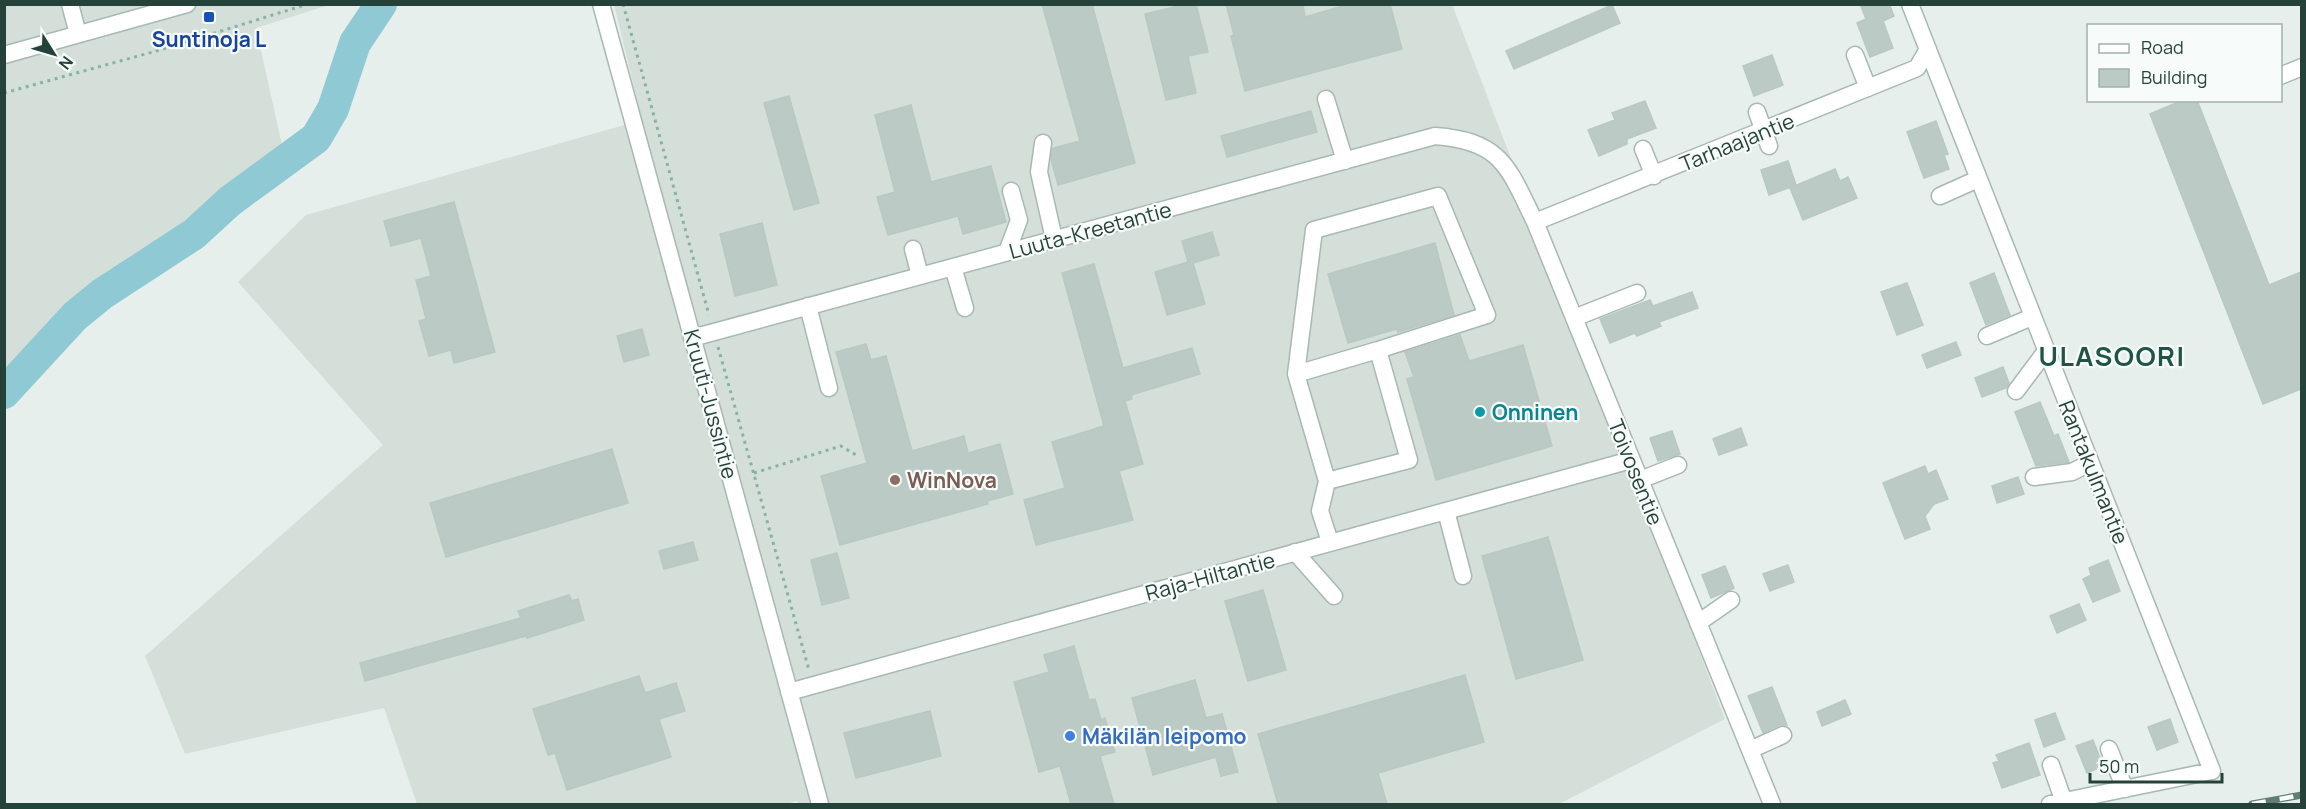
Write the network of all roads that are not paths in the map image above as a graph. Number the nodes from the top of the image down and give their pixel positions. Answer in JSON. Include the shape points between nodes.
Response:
{"nodes":[{"id":1,"x":70,"y":4,"type":"edge"},
{"id":2,"x":187,"y":4,"type":"edge"},
{"id":3,"x":601,"y":4,"type":"edge"},
{"id":4,"x":1910,"y":4,"type":"edge"},
{"id":5,"x":78,"y":34,"type":"junction"},
{"id":6,"x":1928,"y":49,"type":"junction"},
{"id":7,"x":5,"y":50,"type":"edge"},
{"id":8,"x":1855,"y":55,"type":"dead end"},
{"id":9,"x":2301,"y":67,"type":"edge"},
{"id":10,"x":2282,"y":75,"type":"edge"},
{"id":11,"x":1868,"y":88,"type":"junction"},
{"id":12,"x":1326,"y":99,"type":"dead end"},
{"id":13,"x":1756,"y":112,"type":"dead end"},
{"id":14,"x":1767,"y":138,"type":"junction"},
{"id":15,"x":1043,"y":143,"type":"dead end"},
{"id":16,"x":1487,"y":148,"type":"joint"},
{"id":17,"x":1643,"y":149,"type":"dead end"},
{"id":18,"x":1345,"y":160,"type":"junction"},
{"id":19,"x":1654,"y":176,"type":"junction"},
{"id":20,"x":1978,"y":179,"type":"junction"},
{"id":21,"x":1011,"y":190,"type":"dead end"},
{"id":22,"x":1940,"y":196,"type":"dead end"},
{"id":23,"x":1535,"y":222,"type":"junction"},
{"id":24,"x":1054,"y":239,"type":"junction"},
{"id":25,"x":913,"y":249,"type":"dead end"},
{"id":26,"x":1007,"y":252,"type":"junction"},
{"id":27,"x":953,"y":267,"type":"junction"},
{"id":28,"x":920,"y":276,"type":"junction"},
{"id":29,"x":1636,"y":293,"type":"dead end"},
{"id":30,"x":808,"y":306,"type":"junction"},
{"id":31,"x":965,"y":308,"type":"dead end"},
{"id":32,"x":2032,"y":317,"type":"junction"},
{"id":33,"x":1574,"y":318,"type":"junction"},
{"id":34,"x":1987,"y":336,"type":"dead end"},
{"id":35,"x":692,"y":338,"type":"junction"},
{"id":36,"x":1378,"y":350,"type":"junction"},
{"id":37,"x":2046,"y":351,"type":"junction"},
{"id":38,"x":1296,"y":374,"type":"junction"},
{"id":39,"x":829,"y":388,"type":"dead end"},
{"id":40,"x":2016,"y":391,"type":"dead end"},
{"id":41,"x":1631,"y":460,"type":"junction"},
{"id":42,"x":2090,"y":463,"type":"junction"},
{"id":43,"x":1678,"y":465,"type":"dead end"},
{"id":44,"x":2034,"y":477,"type":"dead end"},
{"id":45,"x":1640,"y":480,"type":"junction"},
{"id":46,"x":1327,"y":481,"type":"junction"},
{"id":47,"x":1446,"y":511,"type":"junction"},
{"id":48,"x":1330,"y":542,"type":"junction"},
{"id":49,"x":1295,"y":552,"type":"junction"},
{"id":50,"x":1463,"y":576,"type":"dead end"},
{"id":51,"x":1334,"y":596,"type":"dead end"},
{"id":52,"x":1731,"y":600,"type":"dead end"},
{"id":53,"x":1698,"y":623,"type":"junction"},
{"id":54,"x":789,"y":692,"type":"junction"},
{"id":55,"x":1783,"y":735,"type":"dead end"},
{"id":56,"x":2109,"y":749,"type":"dead end"},
{"id":57,"x":1750,"y":750,"type":"junction"},
{"id":58,"x":2051,"y":765,"type":"dead end"},
{"id":59,"x":2125,"y":789,"type":"junction"},
{"id":60,"x":2057,"y":803,"type":"edge"},
{"id":61,"x":820,"y":804,"type":"edge"},
{"id":62,"x":1772,"y":804,"type":"edge"}],
"edges":[{"from":1,"to":5,"type":"street"},
{"from":2,"to":5,"type":"street"},
{"from":3,"to":35,"type":"street","name":"Kruuti-Jussintie"},
{"from":4,"to":6,"type":"street","name":"Rantakulmantie"},
{"from":5,"to":7,"type":"street"},
{"from":6,"to":11,"type":"street","name":"Tarhaajantie","via":[[1917,68]]},
{"from":6,"to":20,"type":"street","name":"Rantakulmantie"},
{"from":8,"to":11,"type":"street"},
{"from":9,"to":10,"type":"street"},
{"from":11,"to":14,"type":"street","name":"Tarhaajantie"},
{"from":12,"to":18,"type":"street"},
{"from":13,"to":14,"type":"street"},
{"from":14,"to":19,"type":"street","name":"Tarhaajantie"},
{"from":15,"to":24,"type":"street","via":[[1039,172]]},
{"from":16,"to":18,"type":"street","name":"Luuta-Kreetantie","via":[[1466,138],[1435,136]]},
{"from":16,"to":23,"type":"street","name":"Toivosentie","via":[[1510,172]]},
{"from":17,"to":19,"type":"street"},
{"from":18,"to":24,"type":"street","name":"Luuta-Kreetantie"},
{"from":19,"to":23,"type":"street","name":"Tarhaajantie"},
{"from":20,"to":22,"type":"street"},
{"from":20,"to":32,"type":"street","name":"Rantakulmantie"},
{"from":21,"to":26,"type":"street","via":[[1019,220]]},
{"from":23,"to":33,"type":"street","name":"Toivosentie"},
{"from":24,"to":26,"type":"street","name":"Luuta-Kreetantie"},
{"from":25,"to":28,"type":"street"},
{"from":26,"to":27,"type":"street","name":"Luuta-Kreetantie"},
{"from":27,"to":28,"type":"street","name":"Luuta-Kreetantie"},
{"from":27,"to":31,"type":"street"},
{"from":28,"to":30,"type":"street","name":"Luuta-Kreetantie"},
{"from":29,"to":33,"type":"street"},
{"from":30,"to":35,"type":"street","name":"Luuta-Kreetantie"},
{"from":30,"to":39,"type":"street"},
{"from":32,"to":34,"type":"street"},
{"from":32,"to":37,"type":"street","name":"Rantakulmantie"},
{"from":33,"to":41,"type":"street","name":"Toivosentie"},
{"from":35,"to":54,"type":"street","name":"Kruuti-Jussintie"},
{"from":36,"to":38,"type":"street"},
{"from":36,"to":38,"type":"street","via":[[1487,315],[1438,196],[1314,230]]},
{"from":36,"to":46,"type":"street","via":[[1408,460]]},
{"from":37,"to":40,"type":"street"},
{"from":37,"to":42,"type":"street","name":"Rantakulmantie"},
{"from":38,"to":46,"type":"street"},
{"from":41,"to":45,"type":"street","name":"Toivosentie"},
{"from":41,"to":47,"type":"street","name":"Raja-Hiltantie"},
{"from":42,"to":44,"type":"street","via":[[2072,472]]},
{"from":42,"to":59,"type":"street","name":"Rantakulmantie","via":[[2212,771]]},
{"from":43,"to":45,"type":"street"},
{"from":45,"to":53,"type":"street","name":"Toivosentie"},
{"from":46,"to":48,"type":"street","via":[[1320,511]]},
{"from":47,"to":48,"type":"street","name":"Raja-Hiltantie"},
{"from":47,"to":50,"type":"street"},
{"from":48,"to":49,"type":"street","name":"Raja-Hiltantie"},
{"from":49,"to":51,"type":"street"},
{"from":49,"to":54,"type":"street","name":"Raja-Hiltantie"},
{"from":52,"to":53,"type":"street"},
{"from":53,"to":57,"type":"street","name":"Toivosentie"},
{"from":54,"to":61,"type":"street","name":"Kruuti-Jussintie"},
{"from":55,"to":57,"type":"street"},
{"from":56,"to":59,"type":"street"},
{"from":57,"to":62,"type":"street","name":"Toivosentie"},
{"from":58,"to":60,"type":"street"},
{"from":59,"to":60,"type":"street"}]}
